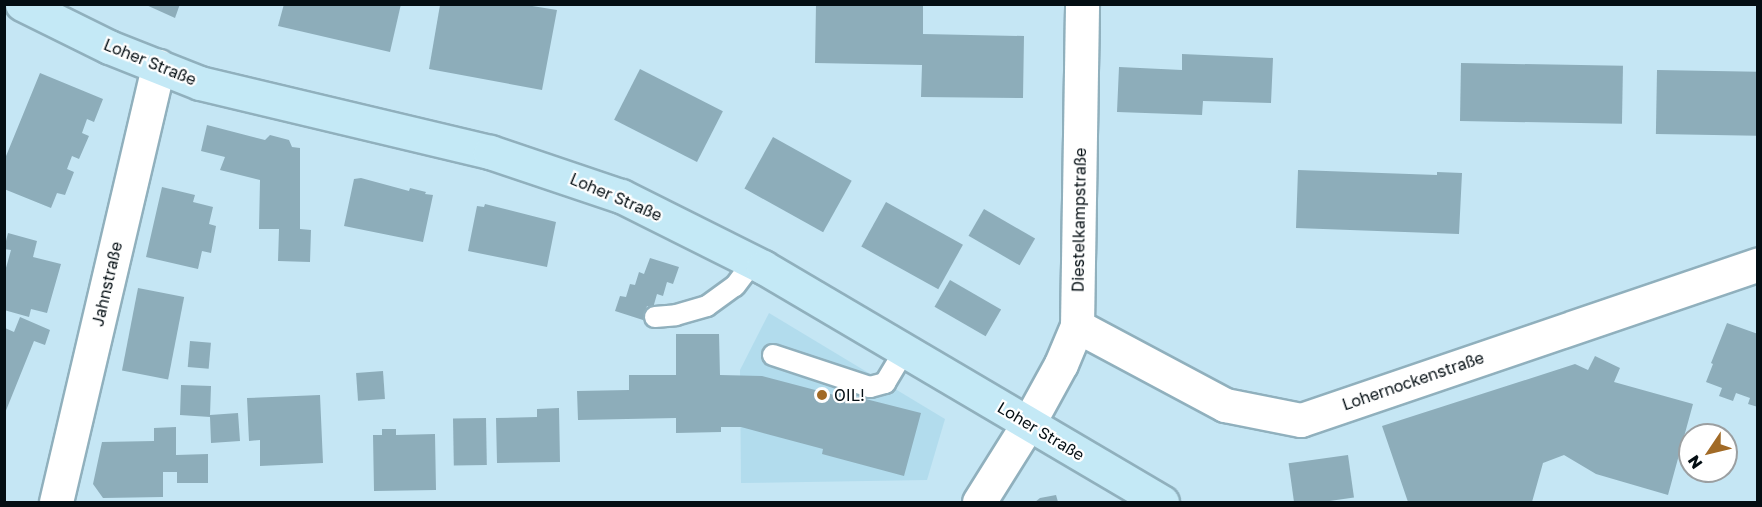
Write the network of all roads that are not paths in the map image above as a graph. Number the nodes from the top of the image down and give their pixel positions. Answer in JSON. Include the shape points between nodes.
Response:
{"nodes":[{"id":1,"x":22,"y":4,"type":"edge"},
{"id":2,"x":1082,"y":4,"type":"edge"},
{"id":3,"x":158,"y":66,"type":"junction"},
{"id":4,"x":753,"y":262,"type":"junction"},
{"id":5,"x":1755,"y":267,"type":"edge"},
{"id":6,"x":655,"y":317,"type":"dead end"},
{"id":7,"x":1077,"y":326,"type":"junction"},
{"id":8,"x":905,"y":350,"type":"junction"},
{"id":9,"x":773,"y":355,"type":"dead end"},
{"id":10,"x":1028,"y":424,"type":"junction"},
{"id":11,"x":56,"y":502,"type":"edge"},
{"id":12,"x":979,"y":502,"type":"edge"},
{"id":13,"x":1162,"y":502,"type":"edge"}],
"edges":[{"from":1,"to":3,"type":"main road","name":"Loher Straße"},
{"from":2,"to":7,"type":"street","name":"Diestelkampstraße"},
{"from":3,"to":4,"type":"main road","name":"Loher Straße","via":[[244,95],[407,132],[551,171],[621,196]]},
{"from":3,"to":11,"type":"street","name":"Jahnstraße"},
{"from":4,"to":6,"type":"lane","via":[[735,286],[706,306]]},
{"from":4,"to":8,"type":"main road","name":"Loher Straße"},
{"from":5,"to":7,"type":"street","name":"Lohernockenstraße","via":[[1300,420],[1225,405]]},
{"from":7,"to":10,"type":"street","name":"Diestelkampstraße"},
{"from":8,"to":9,"type":"lane","via":[[885,383],[870,387]]},
{"from":8,"to":10,"type":"main road","name":"Loher Straße"},
{"from":10,"to":12,"type":"street","name":"Diestelkampstraße"},
{"from":10,"to":13,"type":"main road","name":"Loher Straße"}]}
